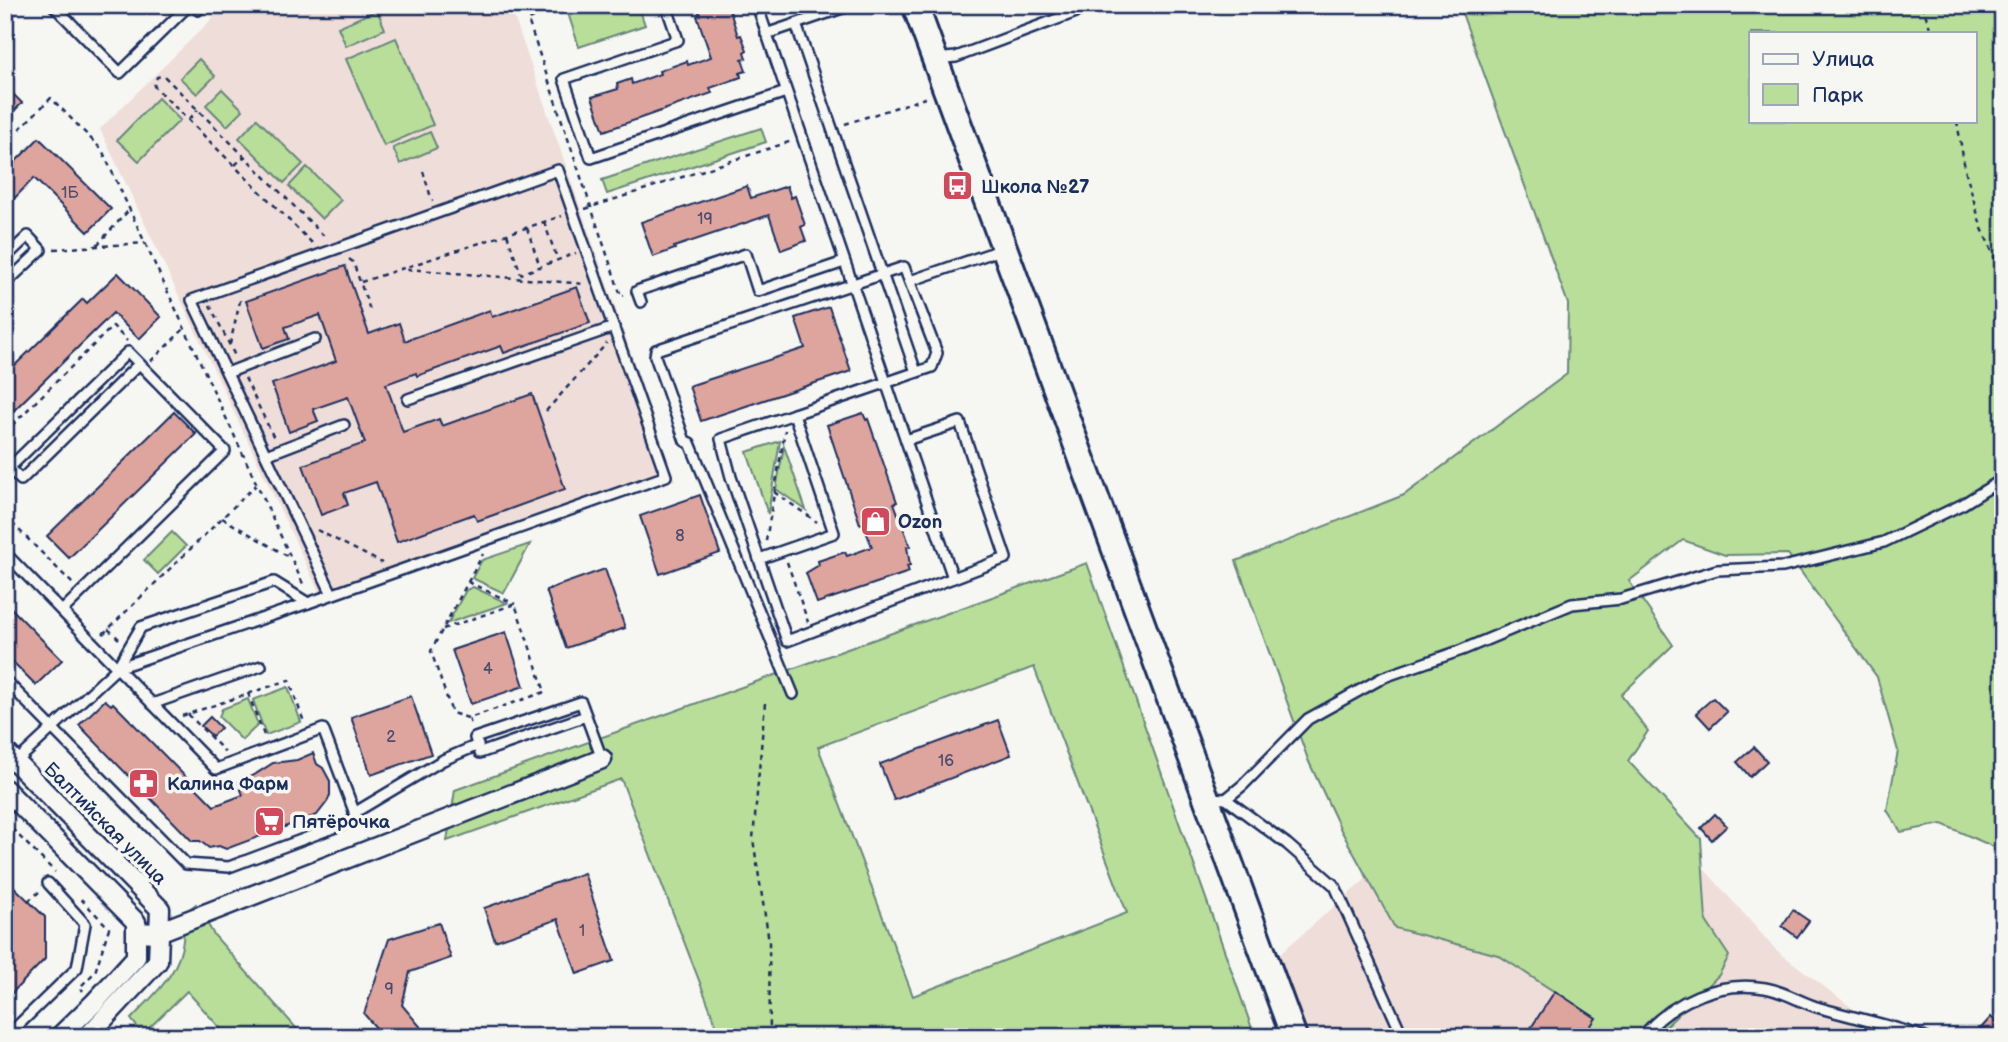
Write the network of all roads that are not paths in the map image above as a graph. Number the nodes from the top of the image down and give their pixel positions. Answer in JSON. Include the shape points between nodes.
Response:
{"nodes":[{"id":1,"x":53,"y":5,"type":"edge"},
{"id":2,"x":191,"y":5,"type":"edge"},
{"id":3,"x":202,"y":5,"type":"edge"},
{"id":4,"x":666,"y":5,"type":"edge"},
{"id":5,"x":757,"y":5,"type":"edge"},
{"id":6,"x":851,"y":5,"type":"edge"},
{"id":7,"x":915,"y":5,"type":"edge"},
{"id":8,"x":1095,"y":5,"type":"edge"},
{"id":9,"x":796,"y":24,"type":"junction"},
{"id":10,"x":766,"y":34,"type":"junction"},
{"id":11,"x":934,"y":59,"type":"junction"},
{"id":12,"x":786,"y":92,"type":"junction"},
{"id":13,"x":1005,"y":248,"type":"junction"},
{"id":14,"x":5,"y":258,"type":"edge"},
{"id":15,"x":844,"y":262,"type":"junction"},
{"id":16,"x":883,"y":275,"type":"junction"},
{"id":17,"x":910,"y":281,"type":"junction"},
{"id":18,"x":5,"y":284,"type":"edge"},
{"id":19,"x":851,"y":285,"type":"junction"},
{"id":20,"x":641,"y":302,"type":"dead end"},
{"id":21,"x":615,"y":330,"type":"junction"},
{"id":22,"x":315,"y":339,"type":"dead end"},
{"id":23,"x":141,"y":366,"type":"junction"},
{"id":24,"x":916,"y":372,"type":"junction"},
{"id":25,"x":227,"y":373,"type":"junction"},
{"id":26,"x":887,"y":383,"type":"junction"},
{"id":27,"x":408,"y":399,"type":"dead end"},
{"id":28,"x":790,"y":415,"type":"junction"},
{"id":29,"x":344,"y":425,"type":"dead end"},
{"id":30,"x":906,"y":440,"type":"junction"},
{"id":31,"x":266,"y":455,"type":"junction"},
{"id":32,"x":7,"y":470,"type":"edge"},
{"id":33,"x":2003,"y":480,"type":"edge"},
{"id":34,"x":5,"y":553,"type":"edge"},
{"id":35,"x":761,"y":558,"type":"junction"},
{"id":36,"x":953,"y":578,"type":"junction"},
{"id":37,"x":332,"y":594,"type":"junction"},
{"id":38,"x":310,"y":602,"type":"junction"},
{"id":39,"x":62,"y":611,"type":"junction"},
{"id":40,"x":261,"y":666,"type":"dead end"},
{"id":41,"x":117,"y":668,"type":"junction"},
{"id":42,"x":5,"y":680,"type":"edge"},
{"id":43,"x":793,"y":694,"type":"dead end"},
{"id":44,"x":152,"y":704,"type":"junction"},
{"id":45,"x":586,"y":716,"type":"junction"},
{"id":46,"x":52,"y":726,"type":"junction"},
{"id":47,"x":477,"y":741,"type":"junction"},
{"id":48,"x":11,"y":756,"type":"edge"},
{"id":49,"x":602,"y":759,"type":"joint"},
{"id":50,"x":5,"y":789,"type":"edge"},
{"id":51,"x":1216,"y":798,"type":"junction"},
{"id":52,"x":354,"y":813,"type":"junction"},
{"id":53,"x":48,"y":883,"type":"dead end"},
{"id":54,"x":161,"y":931,"type":"junction"},
{"id":55,"x":138,"y":932,"type":"junction"},
{"id":56,"x":104,"y":992,"type":"junction"},
{"id":57,"x":117,"y":1006,"type":"junction"},
{"id":58,"x":5,"y":1037,"type":"edge"},
{"id":59,"x":59,"y":1037,"type":"edge"},
{"id":60,"x":87,"y":1037,"type":"edge"},
{"id":61,"x":1294,"y":1037,"type":"edge"},
{"id":62,"x":1403,"y":1037,"type":"edge"},
{"id":63,"x":1642,"y":1037,"type":"edge"},
{"id":64,"x":1924,"y":1037,"type":"edge"}],
"edges":[{"from":1,"to":2,"type":"lane","via":[[120,73]]},
{"from":2,"to":3,"type":"lane","via":[[198,10]]},
{"from":4,"to":12,"type":"lane","via":[[678,40],[564,79],[591,158]]},
{"from":5,"to":10,"type":"lane"},
{"from":6,"to":9,"type":"lane"},
{"from":7,"to":11,"type":"street"},
{"from":8,"to":11,"type":"lane","via":[[956,57]]},
{"from":9,"to":10,"type":"lane"},
{"from":9,"to":16,"type":"lane"},
{"from":10,"to":12,"type":"lane"},
{"from":11,"to":13,"type":"street"},
{"from":12,"to":15,"type":"lane"},
{"from":13,"to":17,"type":"lane"},
{"from":13,"to":51,"type":"street"},
{"from":14,"to":18,"type":"lane","via":[[27,236],[41,250]]},
{"from":15,"to":19,"type":"lane"},
{"from":15,"to":20,"type":"lane","via":[[758,291],[746,254],[637,291]]},
{"from":16,"to":17,"type":"lane","via":[[904,268]]},
{"from":16,"to":19,"type":"lane"},
{"from":16,"to":24,"type":"lane"},
{"from":17,"to":24,"type":"lane","via":[[937,353],[932,367]]},
{"from":19,"to":26,"type":"lane"},
{"from":19,"to":43,"type":"lane","via":[[656,350],[655,356],[685,441],[690,443]]},
{"from":21,"to":25,"type":"lane","via":[[558,170],[192,300]]},
{"from":21,"to":27,"type":"lane"},
{"from":21,"to":37,"type":"lane","via":[[666,476]]},
{"from":22,"to":25,"type":"lane"},
{"from":23,"to":32,"type":"lane","via":[[20,480]]},
{"from":23,"to":32,"type":"lane","via":[[128,352]]},
{"from":23,"to":39,"type":"lane","via":[[225,451]]},
{"from":24,"to":26,"type":"lane"},
{"from":25,"to":31,"type":"lane"},
{"from":26,"to":28,"type":"lane"},
{"from":26,"to":30,"type":"lane"},
{"from":28,"to":35,"type":"lane","via":[[721,439]]},
{"from":28,"to":35,"type":"lane","via":[[834,533]]},
{"from":29,"to":31,"type":"lane"},
{"from":30,"to":36,"type":"lane"},
{"from":30,"to":36,"type":"lane","via":[[960,422],[1006,558]]},
{"from":31,"to":37,"type":"lane"},
{"from":33,"to":51,"type":"lane","via":[[1884,542],[1783,568],[1717,570],[1621,599],[1572,604],[1384,677],[1308,719],[1243,785]]},
{"from":34,"to":39,"type":"lane"},
{"from":35,"to":36,"type":"lane","via":[[786,641]]},
{"from":37,"to":38,"type":"lane"},
{"from":38,"to":41,"type":"lane"},
{"from":38,"to":41,"type":"lane","via":[[274,582],[141,627]]},
{"from":39,"to":41,"type":"lane"},
{"from":40,"to":44,"type":"lane"},
{"from":41,"to":44,"type":"lane"},
{"from":41,"to":46,"type":"lane"},
{"from":42,"to":46,"type":"lane"},
{"from":44,"to":52,"type":"lane","via":[[216,769],[323,729]]},
{"from":45,"to":47,"type":"lane","via":[[481,752]]},
{"from":45,"to":47,"type":"lane","via":[[581,702]]},
{"from":45,"to":49,"type":"lane"},
{"from":46,"to":48,"type":"lane"},
{"from":46,"to":52,"type":"lane","via":[[186,864],[229,867],[357,819]]},
{"from":47,"to":52,"type":"lane"},
{"from":48,"to":54,"type":"street","name":"Балтийская улица","via":[[160,909]]},
{"from":49,"to":54,"type":"street"},
{"from":50,"to":55,"type":"street","via":[[136,922]]},
{"from":51,"to":61,"type":"street"},
{"from":51,"to":62,"type":"lane","via":[[1287,844],[1335,886]]},
{"from":53,"to":58,"type":"lane","via":[[85,924],[77,968]]},
{"from":54,"to":55,"type":"street"},
{"from":54,"to":57,"type":"street","via":[[158,961]]},
{"from":55,"to":56,"type":"street","via":[[136,957]]},
{"from":56,"to":57,"type":"street","via":[[116,996]]},
{"from":56,"to":59,"type":"street"},
{"from":57,"to":60,"type":"street"},
{"from":63,"to":64,"type":"lane","via":[[1672,1009],[1715,988],[1765,988]]}]}
